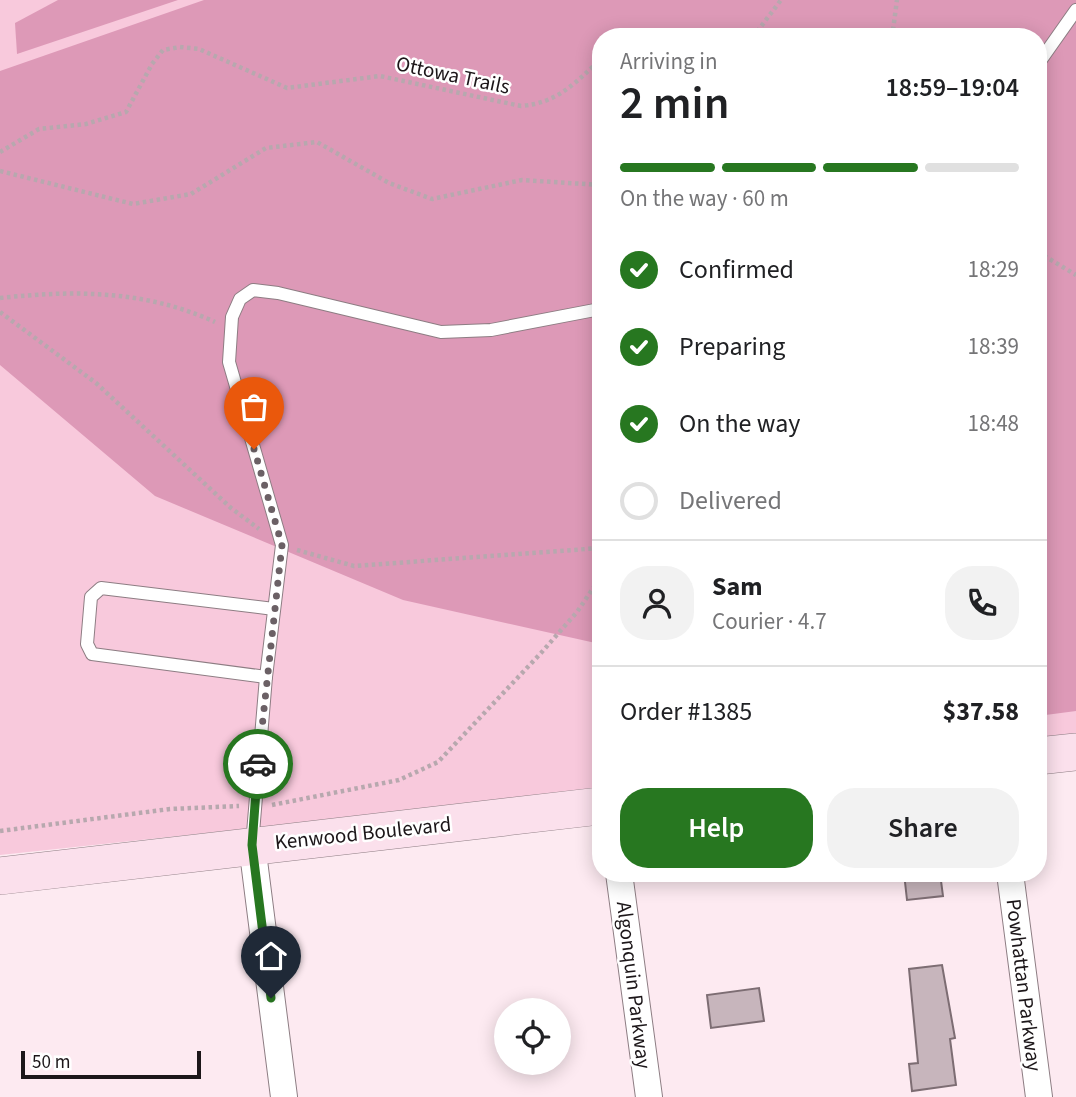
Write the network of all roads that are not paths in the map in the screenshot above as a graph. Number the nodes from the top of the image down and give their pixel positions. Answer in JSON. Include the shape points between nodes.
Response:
{"nodes":[{"id":1,"x":1076,"y":10,"type":"edge"},
{"id":2,"x":1047,"y":51,"type":"edge"},
{"id":3,"x":592,"y":311,"type":"edge"},
{"id":4,"x":274,"y":609,"type":"junction"},
{"id":5,"x":266,"y":677,"type":"junction"},
{"id":6,"x":1076,"y":752,"type":"edge"},
{"id":7,"x":1047,"y":755,"type":"edge"},
{"id":8,"x":592,"y":807,"type":"edge"},
{"id":9,"x":252,"y":845,"type":"junction"},
{"id":10,"x":0,"y":876,"type":"edge"},
{"id":11,"x":620,"y":882,"type":"edge"},
{"id":12,"x":1011,"y":882,"type":"edge"},
{"id":13,"x":284,"y":1097,"type":"edge"},
{"id":14,"x":649,"y":1097,"type":"edge"},
{"id":15,"x":1039,"y":1097,"type":"edge"}],
"edges":[{"from":1,"to":2,"type":"lane"},
{"from":3,"to":4,"type":"lane","via":[[502,328],[441,332],[278,292],[253,290],[240,299],[231,330],[229,362],[282,545]]},
{"from":4,"to":5,"type":"lane"},
{"from":4,"to":5,"type":"lane","via":[[101,588],[91,597],[87,644],[92,654]]},
{"from":5,"to":9,"type":"lane"},
{"from":6,"to":7,"type":"street"},
{"from":8,"to":9,"type":"street","name":"Kenwood Boulevard"},
{"from":9,"to":10,"type":"street","name":"Kenwood Boulevard"},
{"from":9,"to":13,"type":"street"},
{"from":11,"to":14,"type":"street","name":"Algonquin Parkway"},
{"from":12,"to":15,"type":"street","name":"Powhattan Parkway"}]}
